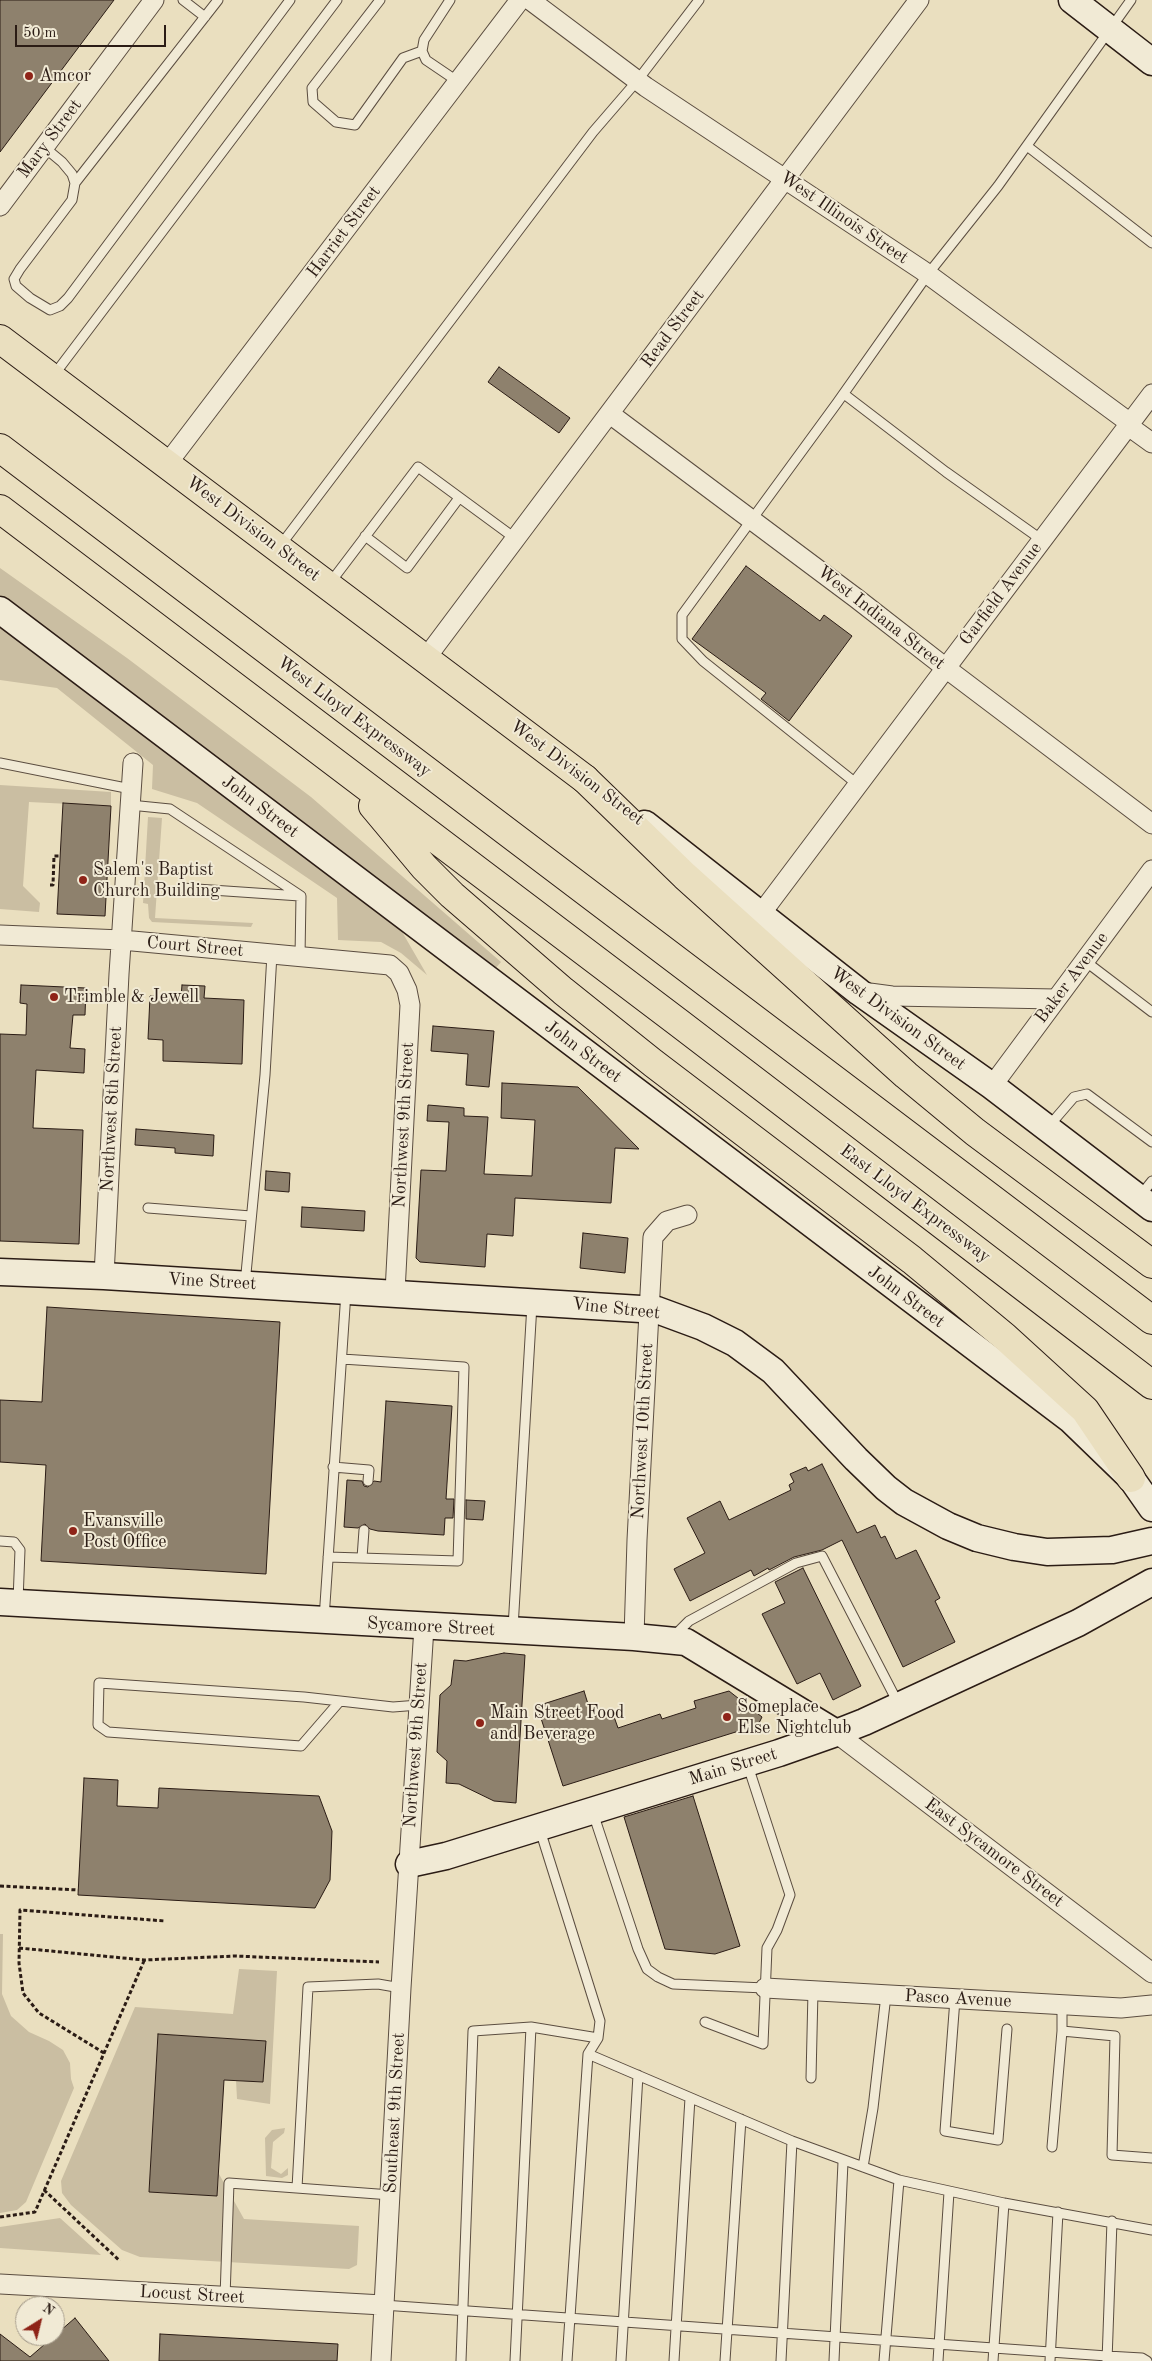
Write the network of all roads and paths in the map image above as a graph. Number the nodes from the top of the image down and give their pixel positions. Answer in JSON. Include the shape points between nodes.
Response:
{"nodes":[{"id":1,"x":154,"y":0,"type":"edge"},
{"id":2,"x":183,"y":0,"type":"edge"},
{"id":3,"x":218,"y":0,"type":"edge"},
{"id":4,"x":290,"y":0,"type":"edge"},
{"id":5,"x":337,"y":0,"type":"edge"},
{"id":6,"x":380,"y":0,"type":"edge"},
{"id":7,"x":450,"y":0,"type":"edge"},
{"id":8,"x":520,"y":0,"type":"edge"},
{"id":9,"x":530,"y":0,"type":"edge"},
{"id":10,"x":699,"y":0,"type":"edge"},
{"id":11,"x":919,"y":0,"type":"edge"},
{"id":12,"x":1072,"y":0,"type":"edge"},
{"id":13,"x":1131,"y":0,"type":"edge"},
{"id":14,"x":205,"y":17,"type":"junction"},
{"id":15,"x":1109,"y":29,"type":"junction"},
{"id":16,"x":422,"y":51,"type":"junction"},
{"id":17,"x":1152,"y":62,"type":"edge"},
{"id":18,"x":458,"y":81,"type":"junction"},
{"id":19,"x":638,"y":81,"type":"junction"},
{"id":20,"x":1027,"y":146,"type":"junction"},
{"id":21,"x":44,"y":147,"type":"junction"},
{"id":22,"x":787,"y":179,"type":"junction"},
{"id":23,"x":75,"y":183,"type":"junction"},
{"id":24,"x":0,"y":206,"type":"edge"},
{"id":25,"x":1152,"y":242,"type":"edge"},
{"id":26,"x":928,"y":274,"type":"junction"},
{"id":27,"x":0,"y":339,"type":"edge"},
{"id":28,"x":52,"y":377,"type":"junction"},
{"id":29,"x":844,"y":394,"type":"junction"},
{"id":30,"x":1152,"y":394,"type":"edge"},
{"id":31,"x":610,"y":414,"type":"junction"},
{"id":32,"x":1130,"y":424,"type":"junction"},
{"id":33,"x":1152,"y":443,"type":"edge"},
{"id":34,"x":0,"y":448,"type":"edge"},
{"id":35,"x":167,"y":464,"type":"junction"},
{"id":36,"x":459,"y":498,"type":"junction"},
{"id":37,"x":0,"y":509,"type":"edge"},
{"id":38,"x":752,"y":520,"type":"junction"},
{"id":39,"x":0,"y":523,"type":"edge"},
{"id":40,"x":365,"y":536,"type":"junction"},
{"id":41,"x":516,"y":539,"type":"junction"},
{"id":42,"x":1042,"y":540,"type":"junction"},
{"id":43,"x":51,"y":548,"type":"junction"},
{"id":44,"x":278,"y":548,"type":"junction"},
{"id":45,"x":328,"y":585,"type":"junction"},
{"id":46,"x":0,"y":610,"type":"edge"},
{"id":47,"x":426,"y":658,"type":"junction"},
{"id":48,"x":946,"y":667,"type":"junction"},
{"id":49,"x":0,"y":763,"type":"edge"},
{"id":50,"x":133,"y":763,"type":"dead end"},
{"id":51,"x":343,"y":770,"type":"junction"},
{"id":52,"x":585,"y":779,"type":"junction"},
{"id":53,"x":857,"y":784,"type":"junction"},
{"id":54,"x":131,"y":797,"type":"junction"},
{"id":55,"x":1152,"y":824,"type":"edge"},
{"id":56,"x":60,"y":856,"type":"dead end"},
{"id":57,"x":1152,"y":870,"type":"edge"},
{"id":58,"x":50,"y":885,"type":"dead end"},
{"id":59,"x":182,"y":888,"type":"dead end"},
{"id":60,"x":300,"y":896,"type":"junction"},
{"id":61,"x":760,"y":915,"type":"junction"},
{"id":62,"x":0,"y":935,"type":"edge"},
{"id":63,"x":122,"y":940,"type":"junction"},
{"id":64,"x":272,"y":954,"type":"junction"},
{"id":65,"x":300,"y":956,"type":"junction"},
{"id":66,"x":1085,"y":961,"type":"junction"},
{"id":67,"x":390,"y":964,"type":"joint"},
{"id":68,"x":859,"y":992,"type":"junction"},
{"id":69,"x":1056,"y":999,"type":"junction"},
{"id":70,"x":1152,"y":1012,"type":"edge"},
{"id":71,"x":992,"y":1086,"type":"junction"},
{"id":72,"x":1048,"y":1128,"type":"junction"},
{"id":73,"x":1152,"y":1142,"type":"edge"},
{"id":74,"x":1148,"y":1196,"type":"edge"},
{"id":75,"x":148,"y":1208,"type":"dead end"},
{"id":76,"x":687,"y":1215,"type":"dead end"},
{"id":77,"x":251,"y":1216,"type":"junction"},
{"id":78,"x":1152,"y":1264,"type":"edge"},
{"id":79,"x":0,"y":1272,"type":"edge"},
{"id":80,"x":104,"y":1276,"type":"junction"},
{"id":81,"x":244,"y":1284,"type":"junction"},
{"id":82,"x":346,"y":1290,"type":"junction"},
{"id":83,"x":395,"y":1292,"type":"junction"},
{"id":84,"x":532,"y":1301,"type":"junction"},
{"id":85,"x":649,"y":1309,"type":"junction"},
{"id":86,"x":1152,"y":1320,"type":"edge"},
{"id":87,"x":342,"y":1359,"type":"junction"},
{"id":88,"x":1152,"y":1386,"type":"edge"},
{"id":89,"x":333,"y":1467,"type":"junction"},
{"id":90,"x":1131,"y":1478,"type":"junction"},
{"id":91,"x":368,"y":1481,"type":"dead end"},
{"id":92,"x":1152,"y":1508,"type":"edge"},
{"id":93,"x":364,"y":1530,"type":"dead end"},
{"id":94,"x":0,"y":1540,"type":"edge"},
{"id":95,"x":1152,"y":1541,"type":"edge"},
{"id":96,"x":328,"y":1558,"type":"junction"},
{"id":97,"x":362,"y":1558,"type":"junction"},
{"id":98,"x":1152,"y":1582,"type":"edge"},
{"id":99,"x":9,"y":1603,"type":"edge"},
{"id":100,"x":324,"y":1621,"type":"junction"},
{"id":101,"x":424,"y":1626,"type":"junction"},
{"id":102,"x":512,"y":1631,"type":"junction"},
{"id":103,"x":634,"y":1637,"type":"junction"},
{"id":104,"x":670,"y":1641,"type":"junction"},
{"id":105,"x":340,"y":1701,"type":"junction"},
{"id":106,"x":419,"y":1705,"type":"junction"},
{"id":107,"x":899,"y":1706,"type":"junction"},
{"id":108,"x":836,"y":1733,"type":"junction"},
{"id":109,"x":748,"y":1763,"type":"junction"},
{"id":110,"x":593,"y":1811,"type":"junction"},
{"id":111,"x":539,"y":1828,"type":"junction"},
{"id":112,"x":409,"y":1864,"type":"junction"},
{"id":113,"x":0,"y":1886,"type":"edge"},
{"id":114,"x":78,"y":1890,"type":"dead end"},
{"id":115,"x":165,"y":1921,"type":"dead end"},
{"id":116,"x":19,"y":1948,"type":"junction"},
{"id":117,"x":144,"y":1960,"type":"junction"},
{"id":118,"x":379,"y":1962,"type":"dead end"},
{"id":119,"x":1152,"y":1973,"type":"edge"},
{"id":120,"x":401,"y":1988,"type":"junction"},
{"id":121,"x":765,"y":1988,"type":"junction"},
{"id":122,"x":813,"y":1991,"type":"junction"},
{"id":123,"x":886,"y":1995,"type":"junction"},
{"id":124,"x":955,"y":1999,"type":"junction"},
{"id":125,"x":1062,"y":2005,"type":"junction"},
{"id":126,"x":1152,"y":2005,"type":"edge"},
{"id":127,"x":705,"y":2022,"type":"dead end"},
{"id":128,"x":531,"y":2027,"type":"junction"},
{"id":129,"x":1007,"y":2029,"type":"dead end"},
{"id":130,"x":1062,"y":2031,"type":"junction"},
{"id":131,"x":598,"y":2038,"type":"junction"},
{"id":132,"x":104,"y":2052,"type":"junction"},
{"id":133,"x":588,"y":2054,"type":"junction"},
{"id":134,"x":638,"y":2075,"type":"junction"},
{"id":135,"x":811,"y":2078,"type":"dead end"},
{"id":136,"x":690,"y":2098,"type":"junction"},
{"id":137,"x":741,"y":2119,"type":"junction"},
{"id":138,"x":792,"y":2141,"type":"junction"},
{"id":139,"x":1052,"y":2147,"type":"dead end"},
{"id":140,"x":1152,"y":2158,"type":"edge"},
{"id":141,"x":843,"y":2162,"type":"junction"},
{"id":142,"x":863,"y":2167,"type":"junction"},
{"id":143,"x":899,"y":2180,"type":"junction"},
{"id":144,"x":297,"y":2188,"type":"junction"},
{"id":145,"x":44,"y":2190,"type":"junction"},
{"id":146,"x":949,"y":2192,"type":"junction"},
{"id":147,"x":391,"y":2195,"type":"junction"},
{"id":148,"x":1004,"y":2203,"type":"junction"},
{"id":149,"x":1058,"y":2212,"type":"junction"},
{"id":150,"x":0,"y":2217,"type":"edge"},
{"id":151,"x":1112,"y":2221,"type":"junction"},
{"id":152,"x":1152,"y":2230,"type":"edge"},
{"id":153,"x":120,"y":2261,"type":"dead end"},
{"id":154,"x":0,"y":2284,"type":"edge"},
{"id":155,"x":225,"y":2297,"type":"junction"},
{"id":156,"x":383,"y":2305,"type":"junction"},
{"id":157,"x":463,"y":2311,"type":"junction"},
{"id":158,"x":518,"y":2314,"type":"junction"},
{"id":159,"x":570,"y":2318,"type":"junction"},
{"id":160,"x":624,"y":2321,"type":"junction"},
{"id":161,"x":676,"y":2324,"type":"junction"},
{"id":162,"x":726,"y":2329,"type":"junction"},
{"id":163,"x":782,"y":2333,"type":"junction"},
{"id":164,"x":835,"y":2337,"type":"junction"},
{"id":165,"x":885,"y":2341,"type":"junction"},
{"id":166,"x":939,"y":2344,"type":"junction"},
{"id":167,"x":994,"y":2348,"type":"junction"},
{"id":168,"x":1051,"y":2356,"type":"edge"},
{"id":169,"x":1107,"y":2358,"type":"edge"},
{"id":170,"x":382,"y":2361,"type":"edge"},
{"id":171,"x":461,"y":2361,"type":"edge"},
{"id":172,"x":515,"y":2361,"type":"edge"},
{"id":173,"x":567,"y":2361,"type":"edge"},
{"id":174,"x":621,"y":2361,"type":"edge"},
{"id":175,"x":674,"y":2361,"type":"edge"},
{"id":176,"x":725,"y":2361,"type":"edge"},
{"id":177,"x":781,"y":2361,"type":"edge"},
{"id":178,"x":834,"y":2361,"type":"edge"},
{"id":179,"x":884,"y":2361,"type":"edge"},
{"id":180,"x":938,"y":2361,"type":"edge"},
{"id":181,"x":993,"y":2361,"type":"edge"},
{"id":182,"x":1147,"y":2361,"type":"edge"}],
"edges":[{"from":1,"to":21,"type":"street","name":"Mary Street"},
{"from":2,"to":14,"type":"lane"},
{"from":3,"to":14,"type":"lane"},
{"from":4,"to":23,"type":"lane","via":[[68,298],[50,310],[16,286],[14,279],[72,200]]},
{"from":5,"to":28,"type":"lane"},
{"from":6,"to":16,"type":"lane","via":[[312,88],[313,102],[336,122],[355,125],[403,58]]},
{"from":7,"to":16,"type":"lane","via":[[424,40]]},
{"from":8,"to":18,"type":"street","name":"Harriet Street"},
{"from":9,"to":19,"type":"street","name":"West Illinois Street"},
{"from":10,"to":19,"type":"lane"},
{"from":11,"to":22,"type":"street","name":"Read Street"},
{"from":12,"to":15,"type":"main road"},
{"from":13,"to":15,"type":"lane"},
{"from":14,"to":23,"type":"lane"},
{"from":15,"to":17,"type":"main road"},
{"from":15,"to":20,"type":"lane"},
{"from":16,"to":18,"type":"lane","via":[[426,60]]},
{"from":18,"to":35,"type":"street","name":"Harriet Street"},
{"from":19,"to":22,"type":"street","name":"West Illinois Street"},
{"from":19,"to":44,"type":"lane","via":[[588,140]]},
{"from":20,"to":25,"type":"lane"},
{"from":20,"to":26,"type":"lane"},
{"from":21,"to":23,"type":"lane","via":[[62,162]]},
{"from":21,"to":24,"type":"street","name":"Mary Street"},
{"from":22,"to":26,"type":"street","name":"West Illinois Street"},
{"from":22,"to":31,"type":"street","name":"Read Street"},
{"from":26,"to":29,"type":"lane"},
{"from":26,"to":32,"type":"street","name":"West Illinois Street"},
{"from":27,"to":28,"type":"main road","name":"West Division Street"},
{"from":28,"to":35,"type":"main road","name":"West Division Street"},
{"from":29,"to":38,"type":"lane"},
{"from":29,"to":42,"type":"lane"},
{"from":30,"to":32,"type":"street","name":"Garfield Avenue"},
{"from":31,"to":38,"type":"street","name":"West Indiana Street"},
{"from":31,"to":41,"type":"street","name":"Read Street"},
{"from":32,"to":33,"type":"street","name":"West Illinois Street"},
{"from":32,"to":42,"type":"street","name":"Garfield Avenue"},
{"from":34,"to":86,"type":"main road","name":"West Lloyd Expressway"},
{"from":35,"to":44,"type":"main road","name":"West Division Street"},
{"from":36,"to":40,"type":"lane","via":[[418,467]]},
{"from":36,"to":40,"type":"lane","via":[[407,568]]},
{"from":36,"to":41,"type":"lane"},
{"from":37,"to":43,"type":"main road"},
{"from":38,"to":48,"type":"street","name":"West Indiana Street"},
{"from":38,"to":53,"type":"lane","via":[[682,615],[682,639],[703,661]]},
{"from":39,"to":43,"type":"main road"},
{"from":40,"to":45,"type":"lane"},
{"from":41,"to":47,"type":"street","name":"Read Street"},
{"from":42,"to":48,"type":"street","name":"Garfield Avenue"},
{"from":43,"to":51,"type":"main road"},
{"from":44,"to":45,"type":"main road","name":"West Division Street"},
{"from":45,"to":47,"type":"main road","name":"West Division Street"},
{"from":46,"to":90,"type":"main road","name":"John Street","via":[[1071,1420]]},
{"from":47,"to":52,"type":"main road","name":"West Division Street"},
{"from":48,"to":53,"type":"street","name":"Garfield Avenue"},
{"from":48,"to":55,"type":"street","name":"West Indiana Street"},
{"from":49,"to":54,"type":"lane"},
{"from":50,"to":54,"type":"street","name":"Northwest 8th Street"},
{"from":51,"to":88,"type":"main road","name":"East Lloyd Expressway"},
{"from":51,"to":90,"type":"main road","via":[[424,867],[570,997],[912,1260],[1005,1337],[1085,1410]]},
{"from":52,"to":61,"type":"main road","name":"West Division Street"},
{"from":52,"to":78,"type":"main road","via":[[685,876],[906,1075],[975,1132]]},
{"from":53,"to":61,"type":"street","name":"Garfield Avenue"},
{"from":54,"to":60,"type":"lane","via":[[170,809]]},
{"from":54,"to":63,"type":"street","name":"Northwest 8th Street"},
{"from":56,"to":58,"type":"path","via":[[54,856],[53,885]]},
{"from":57,"to":66,"type":"street","name":"Baker Avenue"},
{"from":59,"to":60,"type":"lane"},
{"from":60,"to":65,"type":"lane"},
{"from":61,"to":68,"type":"main road","name":"West Division Street"},
{"from":62,"to":63,"type":"street","name":"Court Street"},
{"from":63,"to":64,"type":"street","name":"Court Street"},
{"from":63,"to":80,"type":"street","name":"Northwest 8th Street"},
{"from":64,"to":65,"type":"street","name":"Court Street"},
{"from":64,"to":77,"type":"lane","via":[[265,1075]]},
{"from":65,"to":67,"type":"street","name":"Court Street"},
{"from":66,"to":69,"type":"street","name":"Baker Avenue"},
{"from":66,"to":70,"type":"lane"},
{"from":67,"to":83,"type":"street","name":"Northwest 9th Street","via":[[399,973],[410,1005]]},
{"from":68,"to":69,"type":"street","via":[[892,996]]},
{"from":68,"to":71,"type":"main road","name":"West Division Street"},
{"from":69,"to":71,"type":"street","name":"Baker Avenue"},
{"from":71,"to":72,"type":"main road","name":"West Division Street"},
{"from":72,"to":73,"type":"lane","via":[[1074,1097],[1087,1094]]},
{"from":72,"to":74,"type":"main road","name":"West Division Street"},
{"from":75,"to":77,"type":"lane"},
{"from":76,"to":85,"type":"street","name":"Northwest 10th Street","via":[[667,1221],[653,1237]]},
{"from":77,"to":81,"type":"lane"},
{"from":79,"to":80,"type":"main road","name":"Vine Street"},
{"from":80,"to":81,"type":"main road","name":"Vine Street"},
{"from":81,"to":82,"type":"main road","name":"Vine Street"},
{"from":82,"to":83,"type":"main road","name":"Vine Street"},
{"from":82,"to":87,"type":"lane"},
{"from":83,"to":84,"type":"main road","name":"Vine Street"},
{"from":84,"to":85,"type":"main road","name":"Vine Street"},
{"from":84,"to":102,"type":"lane"},
{"from":85,"to":95,"type":"main road","name":"Vine Street","via":[[703,1326],[735,1343],[773,1371],[886,1488],[904,1502],[948,1526],[977,1538],[1047,1552],[1112,1550]]},
{"from":85,"to":103,"type":"street","name":"Northwest 10th Street"},
{"from":87,"to":89,"type":"lane"},
{"from":87,"to":97,"type":"lane","via":[[464,1367],[458,1561]]},
{"from":89,"to":91,"type":"lane","via":[[369,1470]]},
{"from":89,"to":96,"type":"lane"},
{"from":90,"to":92,"type":"main road","name":"John Street"},
{"from":93,"to":97,"type":"lane"},
{"from":94,"to":99,"type":"lane","via":[[14,1542],[20,1550]]},
{"from":96,"to":97,"type":"lane"},
{"from":96,"to":100,"type":"lane"},
{"from":98,"to":107,"type":"main road","name":"Main Street","via":[[1078,1623]]},
{"from":99,"to":100,"type":"main road","name":"Sycamore Street"},
{"from":100,"to":101,"type":"main road","name":"Sycamore Street"},
{"from":101,"to":102,"type":"main road","name":"Sycamore Street"},
{"from":101,"to":106,"type":"street","name":"Northwest 9th Street"},
{"from":102,"to":103,"type":"main road","name":"Sycamore Street"},
{"from":103,"to":104,"type":"main road","name":"Sycamore Street"},
{"from":104,"to":107,"type":"lane","via":[[689,1621],[796,1562],[822,1556]]},
{"from":104,"to":108,"type":"main road","name":"Sycamore Street","via":[[686,1642]]},
{"from":105,"to":105,"type":"lane","via":[[99,1683],[98,1725],[108,1732],[301,1746]]},
{"from":105,"to":106,"type":"lane"},
{"from":106,"to":112,"type":"street","name":"Northwest 9th Street"},
{"from":107,"to":108,"type":"main road","name":"Main Street"},
{"from":108,"to":109,"type":"main road","name":"Main Street"},
{"from":108,"to":119,"type":"street","name":"East Sycamore Street"},
{"from":109,"to":110,"type":"main road","name":"Main Street"},
{"from":109,"to":121,"type":"lane","via":[[790,1895],[767,1948]]},
{"from":110,"to":111,"type":"main road","name":"Main Street"},
{"from":110,"to":121,"type":"lane","via":[[647,1969],[673,1984]]},
{"from":111,"to":112,"type":"main road","name":"Main Street"},
{"from":111,"to":131,"type":"lane","via":[[600,2020]]},
{"from":112,"to":120,"type":"street","name":"Southeast 9th Street"},
{"from":113,"to":114,"type":"path"},
{"from":115,"to":116,"type":"path","via":[[20,1910]]},
{"from":116,"to":117,"type":"path"},
{"from":116,"to":132,"type":"path","via":[[23,1993],[40,2013]]},
{"from":117,"to":118,"type":"path","via":[[235,1956]]},
{"from":117,"to":132,"type":"path"},
{"from":120,"to":144,"type":"lane","via":[[378,1984],[308,1987]]},
{"from":120,"to":147,"type":"street","name":"Southeast 9th Street"},
{"from":121,"to":122,"type":"street","name":"Pasco Avenue"},
{"from":121,"to":127,"type":"lane","via":[[763,2044]]},
{"from":122,"to":123,"type":"street","name":"Pasco Avenue"},
{"from":122,"to":135,"type":"lane"},
{"from":123,"to":124,"type":"street","name":"Pasco Avenue"},
{"from":123,"to":142,"type":"lane"},
{"from":124,"to":125,"type":"street","name":"Pasco Avenue"},
{"from":124,"to":129,"type":"lane","via":[[945,2131],[998,2140]]},
{"from":125,"to":126,"type":"street","name":"Pasco Avenue","via":[[1122,2008]]},
{"from":125,"to":130,"type":"lane"},
{"from":128,"to":131,"type":"lane"},
{"from":128,"to":157,"type":"lane","via":[[473,2031]]},
{"from":128,"to":158,"type":"lane"},
{"from":130,"to":139,"type":"lane"},
{"from":130,"to":140,"type":"lane","via":[[1115,2036],[1112,2155]]},
{"from":131,"to":133,"type":"lane"},
{"from":132,"to":145,"type":"path"},
{"from":133,"to":134,"type":"lane"},
{"from":133,"to":159,"type":"lane"},
{"from":134,"to":136,"type":"lane"},
{"from":134,"to":160,"type":"lane"},
{"from":136,"to":137,"type":"lane"},
{"from":136,"to":161,"type":"lane"},
{"from":137,"to":138,"type":"lane"},
{"from":137,"to":162,"type":"lane"},
{"from":138,"to":141,"type":"lane"},
{"from":138,"to":163,"type":"lane"},
{"from":141,"to":142,"type":"lane"},
{"from":141,"to":164,"type":"lane"},
{"from":142,"to":143,"type":"lane"},
{"from":143,"to":146,"type":"lane"},
{"from":143,"to":165,"type":"lane"},
{"from":144,"to":147,"type":"lane"},
{"from":144,"to":155,"type":"lane","via":[[229,2183]]},
{"from":145,"to":150,"type":"path","via":[[35,2212]]},
{"from":145,"to":153,"type":"path"},
{"from":146,"to":148,"type":"lane"},
{"from":146,"to":166,"type":"lane"},
{"from":147,"to":156,"type":"street","name":"Southeast 9th Street"},
{"from":148,"to":149,"type":"lane"},
{"from":148,"to":167,"type":"lane"},
{"from":149,"to":151,"type":"lane"},
{"from":149,"to":168,"type":"lane"},
{"from":151,"to":152,"type":"lane"},
{"from":151,"to":169,"type":"lane"},
{"from":154,"to":155,"type":"street","name":"Locust Street"},
{"from":155,"to":156,"type":"street","name":"Locust Street"},
{"from":156,"to":157,"type":"lane"},
{"from":156,"to":170,"type":"street","name":"Southeast 9th Street"},
{"from":157,"to":158,"type":"lane"},
{"from":157,"to":171,"type":"lane"},
{"from":158,"to":159,"type":"lane"},
{"from":158,"to":172,"type":"lane"},
{"from":159,"to":160,"type":"lane"},
{"from":159,"to":173,"type":"lane"},
{"from":160,"to":161,"type":"lane"},
{"from":160,"to":174,"type":"lane"},
{"from":161,"to":162,"type":"lane"},
{"from":161,"to":175,"type":"lane"},
{"from":162,"to":163,"type":"lane"},
{"from":162,"to":176,"type":"lane"},
{"from":163,"to":164,"type":"lane"},
{"from":163,"to":177,"type":"lane"},
{"from":164,"to":165,"type":"lane"},
{"from":164,"to":178,"type":"lane"},
{"from":165,"to":166,"type":"lane"},
{"from":165,"to":179,"type":"lane"},
{"from":166,"to":167,"type":"lane"},
{"from":166,"to":180,"type":"lane"},
{"from":167,"to":168,"type":"lane"},
{"from":167,"to":181,"type":"lane"},
{"from":168,"to":169,"type":"lane"},
{"from":169,"to":182,"type":"lane","via":[[1142,2358]]}]}
